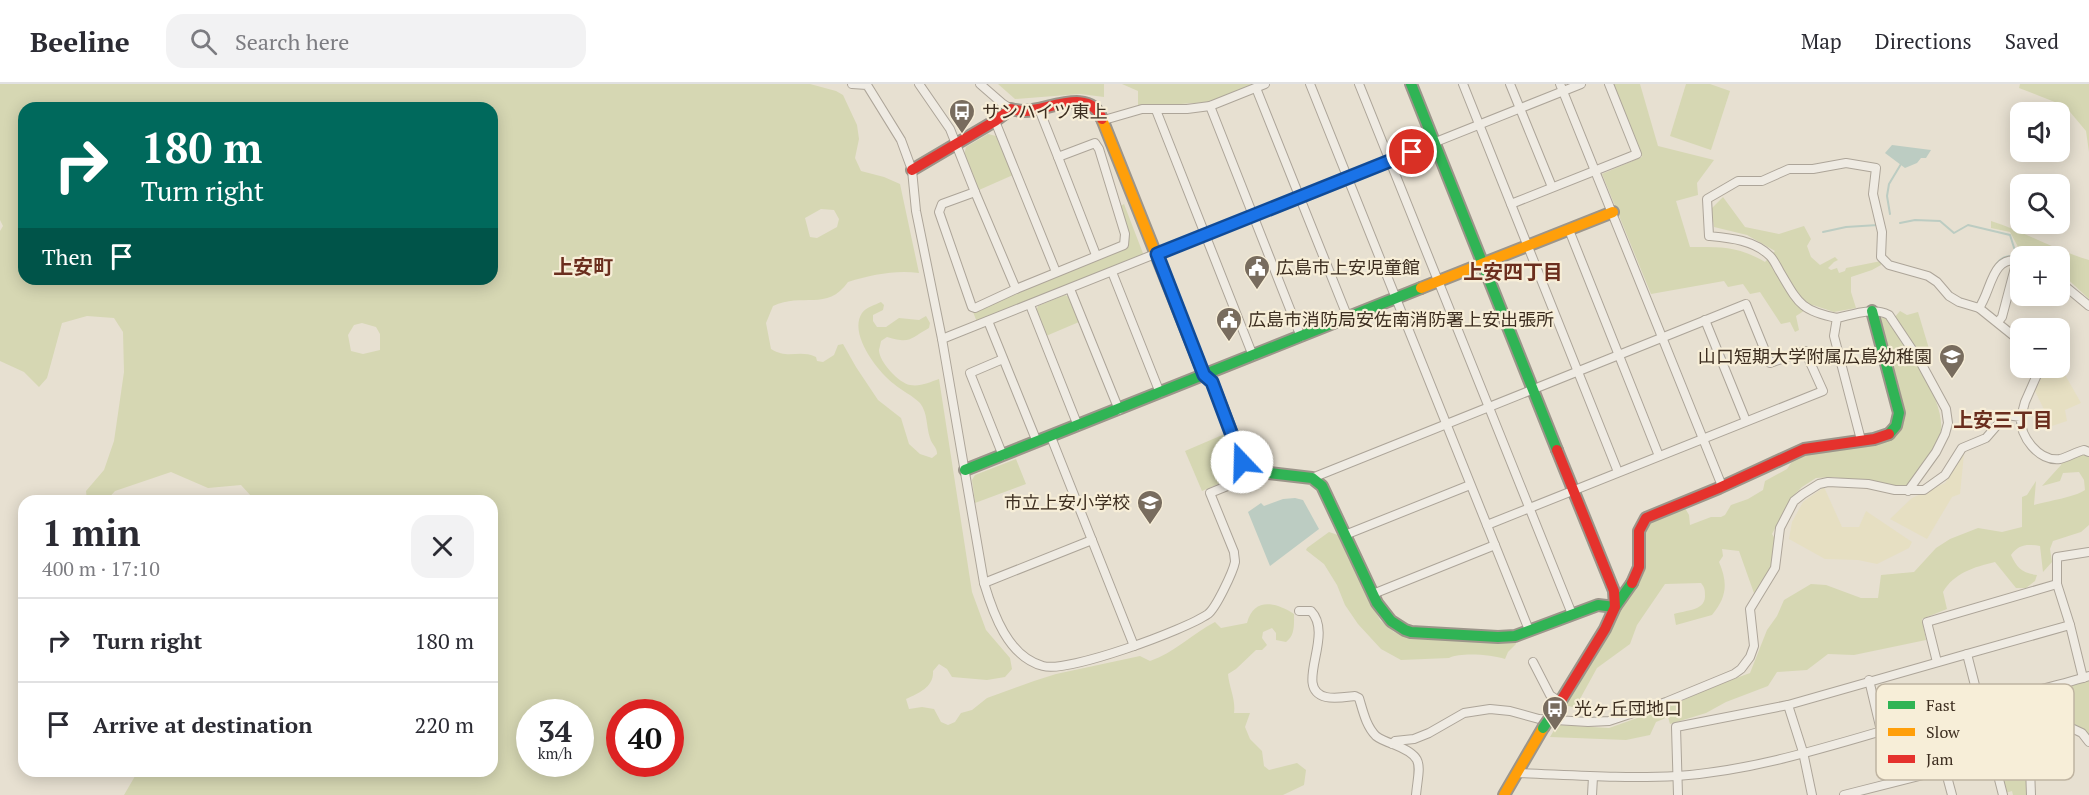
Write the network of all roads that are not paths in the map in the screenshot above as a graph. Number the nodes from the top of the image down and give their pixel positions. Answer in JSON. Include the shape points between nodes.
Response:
{"nodes":[{"id":1,"x":852,"y":84,"type":"edge"},
{"id":2,"x":919,"y":84,"type":"edge"},
{"id":3,"x":980,"y":84,"type":"edge"},
{"id":4,"x":1265,"y":84,"type":"edge"},
{"id":5,"x":1310,"y":84,"type":"edge"},
{"id":6,"x":1359,"y":84,"type":"edge"},
{"id":7,"x":1411,"y":84,"type":"edge"},
{"id":8,"x":1463,"y":84,"type":"edge"},
{"id":9,"x":1510,"y":84,"type":"edge"},
{"id":10,"x":1581,"y":84,"type":"edge"},
{"id":11,"x":1609,"y":84,"type":"edge"},
{"id":12,"x":866,"y":85,"type":"edge"},
{"id":13,"x":1561,"y":87,"type":"edge"},
{"id":14,"x":1256,"y":88,"type":"junction"},
{"id":15,"x":1210,"y":106,"type":"junction"},
{"id":16,"x":1520,"y":108,"type":"junction"},
{"id":17,"x":1011,"y":109,"type":"junction"},
{"id":18,"x":1039,"y":109,"type":"junction"},
{"id":19,"x":1156,"y":110,"type":"junction"},
{"id":20,"x":1104,"y":120,"type":"junction"},
{"id":21,"x":995,"y":121,"type":"junction"},
{"id":22,"x":1479,"y":124,"type":"junction"},
{"id":23,"x":1434,"y":143,"type":"junction"},
{"id":24,"x":956,"y":144,"type":"junction"},
{"id":25,"x":1058,"y":157,"type":"junction"},
{"id":26,"x":1390,"y":160,"type":"junction"},
{"id":27,"x":912,"y":170,"type":"junction"},
{"id":28,"x":1595,"y":170,"type":"junction"},
{"id":29,"x":1347,"y":178,"type":"junction"},
{"id":30,"x":1552,"y":187,"type":"junction"},
{"id":31,"x":975,"y":192,"type":"junction"},
{"id":32,"x":1299,"y":197,"type":"junction"},
{"id":33,"x":1511,"y":204,"type":"junction"},
{"id":34,"x":1613,"y":212,"type":"junction"},
{"id":35,"x":1254,"y":215,"type":"junction"},
{"id":36,"x":1569,"y":230,"type":"junction"},
{"id":37,"x":1205,"y":235,"type":"junction"},
{"id":38,"x":1528,"y":246,"type":"junction"},
{"id":39,"x":1157,"y":254,"type":"junction"},
{"id":40,"x":1096,"y":255,"type":"junction"},
{"id":41,"x":2010,"y":260,"type":"edge"},
{"id":42,"x":1483,"y":264,"type":"junction"},
{"id":43,"x":1056,"y":272,"type":"junction"},
{"id":44,"x":1112,"y":272,"type":"junction"},
{"id":45,"x":1439,"y":282,"type":"junction"},
{"id":46,"x":1016,"y":289,"type":"junction"},
{"id":47,"x":1070,"y":289,"type":"junction"},
{"id":48,"x":2010,"y":290,"type":"edge"},
{"id":49,"x":2070,"y":290,"type":"edge"},
{"id":50,"x":1396,"y":299,"type":"junction"},
{"id":51,"x":1030,"y":305,"type":"junction"},
{"id":52,"x":2089,"y":306,"type":"edge"},
{"id":53,"x":1979,"y":308,"type":"junction"},
{"id":54,"x":1872,"y":310,"type":"junction"},
{"id":55,"x":1348,"y":318,"type":"junction"},
{"id":56,"x":1837,"y":318,"type":"junction"},
{"id":57,"x":1705,"y":320,"type":"junction"},
{"id":58,"x":988,"y":321,"type":"junction"},
{"id":59,"x":1998,"y":322,"type":"junction"},
{"id":60,"x":2010,"y":332,"type":"edge"},
{"id":61,"x":1302,"y":336,"type":"junction"},
{"id":62,"x":1662,"y":336,"type":"junction"},
{"id":63,"x":942,"y":339,"type":"junction"},
{"id":64,"x":1618,"y":354,"type":"junction"},
{"id":65,"x":1253,"y":356,"type":"junction"},
{"id":66,"x":1004,"y":359,"type":"junction"},
{"id":67,"x":1577,"y":370,"type":"junction"},
{"id":68,"x":1204,"y":375,"type":"junction"},
{"id":69,"x":2036,"y":378,"type":"edge"},
{"id":70,"x":1533,"y":388,"type":"junction"},
{"id":71,"x":1160,"y":393,"type":"junction"},
{"id":72,"x":1488,"y":406,"type":"junction"},
{"id":73,"x":1119,"y":410,"type":"junction"},
{"id":74,"x":2021,"y":417,"type":"junction"},
{"id":75,"x":1746,"y":422,"type":"junction"},
{"id":76,"x":1446,"y":423,"type":"junction"},
{"id":77,"x":1078,"y":426,"type":"junction"},
{"id":78,"x":1051,"y":437,"type":"junction"},
{"id":79,"x":1703,"y":439,"type":"junction"},
{"id":80,"x":1861,"y":440,"type":"junction"},
{"id":81,"x":1037,"y":442,"type":"junction"},
{"id":82,"x":2089,"y":452,"type":"edge"},
{"id":83,"x":1003,"y":456,"type":"junction"},
{"id":84,"x":1659,"y":456,"type":"junction"},
{"id":85,"x":965,"y":470,"type":"junction"},
{"id":86,"x":1252,"y":471,"type":"junction"},
{"id":87,"x":1618,"y":472,"type":"junction"},
{"id":88,"x":1312,"y":478,"type":"junction"},
{"id":89,"x":1470,"y":485,"type":"junction"},
{"id":90,"x":1722,"y":486,"type":"junction"},
{"id":91,"x":1574,"y":490,"type":"junction"},
{"id":92,"x":1908,"y":491,"type":"junction"},
{"id":93,"x":1529,"y":508,"type":"junction"},
{"id":94,"x":1486,"y":525,"type":"junction"},
{"id":95,"x":1345,"y":535,"type":"junction"},
{"id":96,"x":1092,"y":540,"type":"junction"},
{"id":97,"x":1495,"y":545,"type":"junction"},
{"id":98,"x":2089,"y":552,"type":"edge"},
{"id":99,"x":984,"y":583,"type":"junction"},
{"id":100,"x":2057,"y":584,"type":"junction"},
{"id":101,"x":1373,"y":594,"type":"junction"},
{"id":102,"x":1615,"y":607,"type":"junction"},
{"id":103,"x":1299,"y":611,"type":"dead end"},
{"id":104,"x":1572,"y":614,"type":"junction"},
{"id":105,"x":2070,"y":625,"type":"junction"},
{"id":106,"x":1529,"y":630,"type":"junction"},
{"id":107,"x":1134,"y":646,"type":"junction"},
{"id":108,"x":1967,"y":654,"type":"junction"},
{"id":109,"x":1533,"y":662,"type":"dead end"},
{"id":110,"x":1937,"y":662,"type":"junction"},
{"id":111,"x":2086,"y":677,"type":"edge"},
{"id":112,"x":1869,"y":680,"type":"junction"},
{"id":113,"x":1975,"y":684,"type":"edge"},
{"id":114,"x":2059,"y":684,"type":"edge"},
{"id":115,"x":1788,"y":705,"type":"junction"},
{"id":116,"x":1557,"y":707,"type":"junction"},
{"id":117,"x":1876,"y":708,"type":"edge"},
{"id":118,"x":2074,"y":729,"type":"edge"},
{"id":119,"x":1876,"y":734,"type":"edge"},
{"id":120,"x":2089,"y":742,"type":"edge"},
{"id":121,"x":1392,"y":744,"type":"junction"},
{"id":122,"x":1803,"y":752,"type":"junction"},
{"id":123,"x":1517,"y":773,"type":"junction"},
{"id":124,"x":1677,"y":776,"type":"junction"},
{"id":125,"x":1593,"y":777,"type":"junction"},
{"id":126,"x":1901,"y":780,"type":"edge"},
{"id":127,"x":1948,"y":780,"type":"edge"},
{"id":128,"x":1999,"y":780,"type":"edge"},
{"id":129,"x":2031,"y":780,"type":"edge"},
{"id":130,"x":1893,"y":782,"type":"joint"},
{"id":131,"x":1416,"y":795,"type":"edge"},
{"id":132,"x":1503,"y":795,"type":"edge"},
{"id":133,"x":1592,"y":795,"type":"edge"},
{"id":134,"x":1678,"y":795,"type":"edge"},
{"id":135,"x":1812,"y":795,"type":"edge"},
{"id":136,"x":1844,"y":795,"type":"edge"},
{"id":137,"x":1952,"y":795,"type":"edge"},
{"id":138,"x":2003,"y":795,"type":"edge"},
{"id":139,"x":2031,"y":795,"type":"edge"}],
"edges":[{"from":1,"to":12,"type":"street"},
{"from":2,"to":24,"type":"street"},
{"from":3,"to":17,"type":"street"},
{"from":4,"to":14,"type":"street"},
{"from":5,"to":29,"type":"street"},
{"from":6,"to":26,"type":"street"},
{"from":7,"to":23,"type":"street"},
{"from":8,"to":22,"type":"street"},
{"from":9,"to":16,"type":"street"},
{"from":10,"to":13,"type":"street"},
{"from":11,"to":28,"type":"street","via":[[1637,154]]},
{"from":12,"to":27,"type":"street","via":[[901,140]]},
{"from":13,"to":16,"type":"street"},
{"from":13,"to":28,"type":"street"},
{"from":14,"to":15,"type":"street"},
{"from":14,"to":32,"type":"street"},
{"from":15,"to":19,"type":"street"},
{"from":15,"to":35,"type":"street"},
{"from":16,"to":22,"type":"street"},
{"from":16,"to":30,"type":"street"},
{"from":17,"to":18,"type":"street"},
{"from":17,"to":21,"type":"street"},
{"from":18,"to":20,"type":"street","via":[[1078,101],[1089,104]]},
{"from":18,"to":25,"type":"street"},
{"from":19,"to":20,"type":"street","via":[[1142,109]]},
{"from":19,"to":37,"type":"street"},
{"from":20,"to":39,"type":"street"},
{"from":21,"to":24,"type":"street"},
{"from":21,"to":43,"type":"street"},
{"from":22,"to":23,"type":"street"},
{"from":22,"to":33,"type":"street"},
{"from":23,"to":26,"type":"street"},
{"from":23,"to":42,"type":"street"},
{"from":24,"to":27,"type":"street"},
{"from":24,"to":31,"type":"street"},
{"from":25,"to":40,"type":"street"},
{"from":25,"to":40,"type":"street","via":[[1095,142],[1099,149],[1125,234],[1124,245]]},
{"from":26,"to":29,"type":"street"},
{"from":26,"to":45,"type":"street"},
{"from":27,"to":63,"type":"street","via":[[916,211]]},
{"from":28,"to":30,"type":"street"},
{"from":28,"to":34,"type":"street"},
{"from":29,"to":32,"type":"street"},
{"from":29,"to":50,"type":"street"},
{"from":30,"to":33,"type":"street"},
{"from":31,"to":46,"type":"street"},
{"from":31,"to":46,"type":"street","via":[[942,204],[939,212],[972,307]]},
{"from":32,"to":35,"type":"street"},
{"from":32,"to":55,"type":"street"},
{"from":33,"to":38,"type":"street"},
{"from":34,"to":36,"type":"street"},
{"from":34,"to":62,"type":"street"},
{"from":35,"to":37,"type":"street"},
{"from":35,"to":61,"type":"street"},
{"from":36,"to":38,"type":"street"},
{"from":36,"to":64,"type":"street"},
{"from":37,"to":39,"type":"street"},
{"from":37,"to":65,"type":"street"},
{"from":38,"to":42,"type":"street"},
{"from":38,"to":67,"type":"street"},
{"from":39,"to":44,"type":"street"},
{"from":39,"to":68,"type":"street"},
{"from":40,"to":43,"type":"street"},
{"from":41,"to":53,"type":"street","via":[[1998,265]]},
{"from":42,"to":45,"type":"street"},
{"from":42,"to":70,"type":"street"},
{"from":43,"to":46,"type":"street"},
{"from":44,"to":47,"type":"street"},
{"from":44,"to":71,"type":"street"},
{"from":45,"to":50,"type":"street"},
{"from":45,"to":72,"type":"street"},
{"from":47,"to":51,"type":"street"},
{"from":47,"to":73,"type":"street"},
{"from":48,"to":59,"type":"street"},
{"from":49,"to":52,"type":"street"},
{"from":50,"to":55,"type":"street"},
{"from":50,"to":76,"type":"street"},
{"from":51,"to":58,"type":"street"},
{"from":51,"to":77,"type":"street"},
{"from":53,"to":56,"type":"street","via":[[1949,296],[1928,276],[1889,265],[1881,257],[1882,232],[1873,194],[1876,168],[1846,163],[1789,169],[1762,181],[1738,182],[1707,199],[1709,236],[1738,239],[1760,248],[1770,256],[1799,303],[1818,315]]},
{"from":53,"to":59,"type":"street"},
{"from":54,"to":56,"type":"street"},
{"from":54,"to":80,"type":"street","via":[[1899,413],[1897,425],[1890,433]]},
{"from":54,"to":92,"type":"street","via":[[1889,315],[1946,409],[1945,434]]},
{"from":55,"to":61,"type":"street"},
{"from":56,"to":80,"type":"street","via":[[1834,336]]},
{"from":57,"to":62,"type":"street"},
{"from":57,"to":75,"type":"street"},
{"from":57,"to":75,"type":"street","via":[[1746,304],[1770,363],[1805,351],[1823,391]]},
{"from":58,"to":63,"type":"street"},
{"from":58,"to":66,"type":"street"},
{"from":59,"to":60,"type":"street"},
{"from":61,"to":65,"type":"street"},
{"from":62,"to":64,"type":"street"},
{"from":62,"to":79,"type":"street"},
{"from":63,"to":85,"type":"street"},
{"from":64,"to":67,"type":"street"},
{"from":64,"to":84,"type":"street"},
{"from":65,"to":68,"type":"street"},
{"from":66,"to":81,"type":"street"},
{"from":66,"to":83,"type":"street","via":[[970,373]]},
{"from":67,"to":70,"type":"street"},
{"from":67,"to":87,"type":"street"},
{"from":68,"to":71,"type":"street"},
{"from":68,"to":86,"type":"street","via":[[1212,382],[1242,462]]},
{"from":69,"to":74,"type":"street"},
{"from":70,"to":72,"type":"street"},
{"from":70,"to":91,"type":"street"},
{"from":71,"to":73,"type":"street"},
{"from":72,"to":76,"type":"street"},
{"from":72,"to":93,"type":"street"},
{"from":73,"to":77,"type":"street"},
{"from":74,"to":82,"type":"street","via":[[2028,442],[2043,455],[2063,459],[2084,450]]},
{"from":74,"to":92,"type":"street","via":[[2006,415],[1986,438],[1962,448],[1945,475],[1930,487]]},
{"from":75,"to":79,"type":"street"},
{"from":76,"to":88,"type":"street"},
{"from":76,"to":89,"type":"street"},
{"from":77,"to":78,"type":"street"},
{"from":78,"to":81,"type":"street"},
{"from":78,"to":96,"type":"street"},
{"from":79,"to":84,"type":"street"},
{"from":79,"to":90,"type":"street"},
{"from":80,"to":90,"type":"street","via":[[1814,446],[1778,458]]},
{"from":81,"to":83,"type":"street"},
{"from":83,"to":85,"type":"street"},
{"from":84,"to":87,"type":"street"},
{"from":85,"to":99,"type":"street"},
{"from":86,"to":88,"type":"street"},
{"from":86,"to":107,"type":"street","via":[[1247,478],[1210,493],[1235,562],[1217,605],[1188,624]]},
{"from":87,"to":91,"type":"street"},
{"from":88,"to":95,"type":"street","via":[[1322,486]]},
{"from":89,"to":94,"type":"street"},
{"from":89,"to":95,"type":"street"},
{"from":90,"to":102,"type":"street","via":[[1640,524],[1637,574]]},
{"from":91,"to":93,"type":"street"},
{"from":91,"to":102,"type":"street","via":[[1614,591]]},
{"from":92,"to":121,"type":"street","via":[[1828,482],[1794,501],[1780,528],[1775,568],[1750,609],[1754,646],[1742,669],[1734,674],[1608,721],[1539,719],[1490,709],[1464,713],[1429,733]]},
{"from":93,"to":94,"type":"street"},
{"from":93,"to":104,"type":"street"},
{"from":94,"to":97,"type":"street"},
{"from":95,"to":101,"type":"street"},
{"from":96,"to":99,"type":"street"},
{"from":96,"to":107,"type":"street"},
{"from":97,"to":101,"type":"street"},
{"from":97,"to":106,"type":"street"},
{"from":98,"to":100,"type":"street","via":[[2057,557]]},
{"from":99,"to":107,"type":"street","via":[[1000,628],[1012,644],[1042,666],[1054,667]]},
{"from":100,"to":105,"type":"street"},
{"from":100,"to":110,"type":"street","via":[[1928,622]]},
{"from":101,"to":106,"type":"street","via":[[1388,619],[1411,633],[1498,637]]},
{"from":102,"to":104,"type":"street","via":[[1598,605]]},
{"from":102,"to":116,"type":"street"},
{"from":103,"to":121,"type":"street","via":[[1316,615],[1319,646],[1312,673],[1314,688],[1329,698],[1359,698],[1374,734]]},
{"from":104,"to":106,"type":"street"},
{"from":105,"to":108,"type":"street"},
{"from":105,"to":111,"type":"street"},
{"from":108,"to":110,"type":"street"},
{"from":108,"to":113,"type":"street"},
{"from":109,"to":116,"type":"street"},
{"from":110,"to":112,"type":"street"},
{"from":111,"to":114,"type":"street"},
{"from":112,"to":115,"type":"street"},
{"from":112,"to":117,"type":"street"},
{"from":115,"to":122,"type":"street"},
{"from":115,"to":124,"type":"street","via":[[1676,727]]},
{"from":116,"to":123,"type":"street","bridge":true},
{"from":118,"to":120,"type":"street"},
{"from":119,"to":122,"type":"street"},
{"from":121,"to":131,"type":"street","via":[[1416,756]]},
{"from":122,"to":124,"type":"street","via":[[1730,769]]},
{"from":122,"to":135,"type":"street"},
{"from":123,"to":125,"type":"street"},
{"from":123,"to":132,"type":"street"},
{"from":124,"to":125,"type":"street"},
{"from":124,"to":134,"type":"street"},
{"from":125,"to":133,"type":"street"},
{"from":126,"to":130,"type":"street"},
{"from":127,"to":137,"type":"street"},
{"from":128,"to":138,"type":"street"},
{"from":129,"to":139,"type":"street"},
{"from":130,"to":136,"type":"street"}]}
